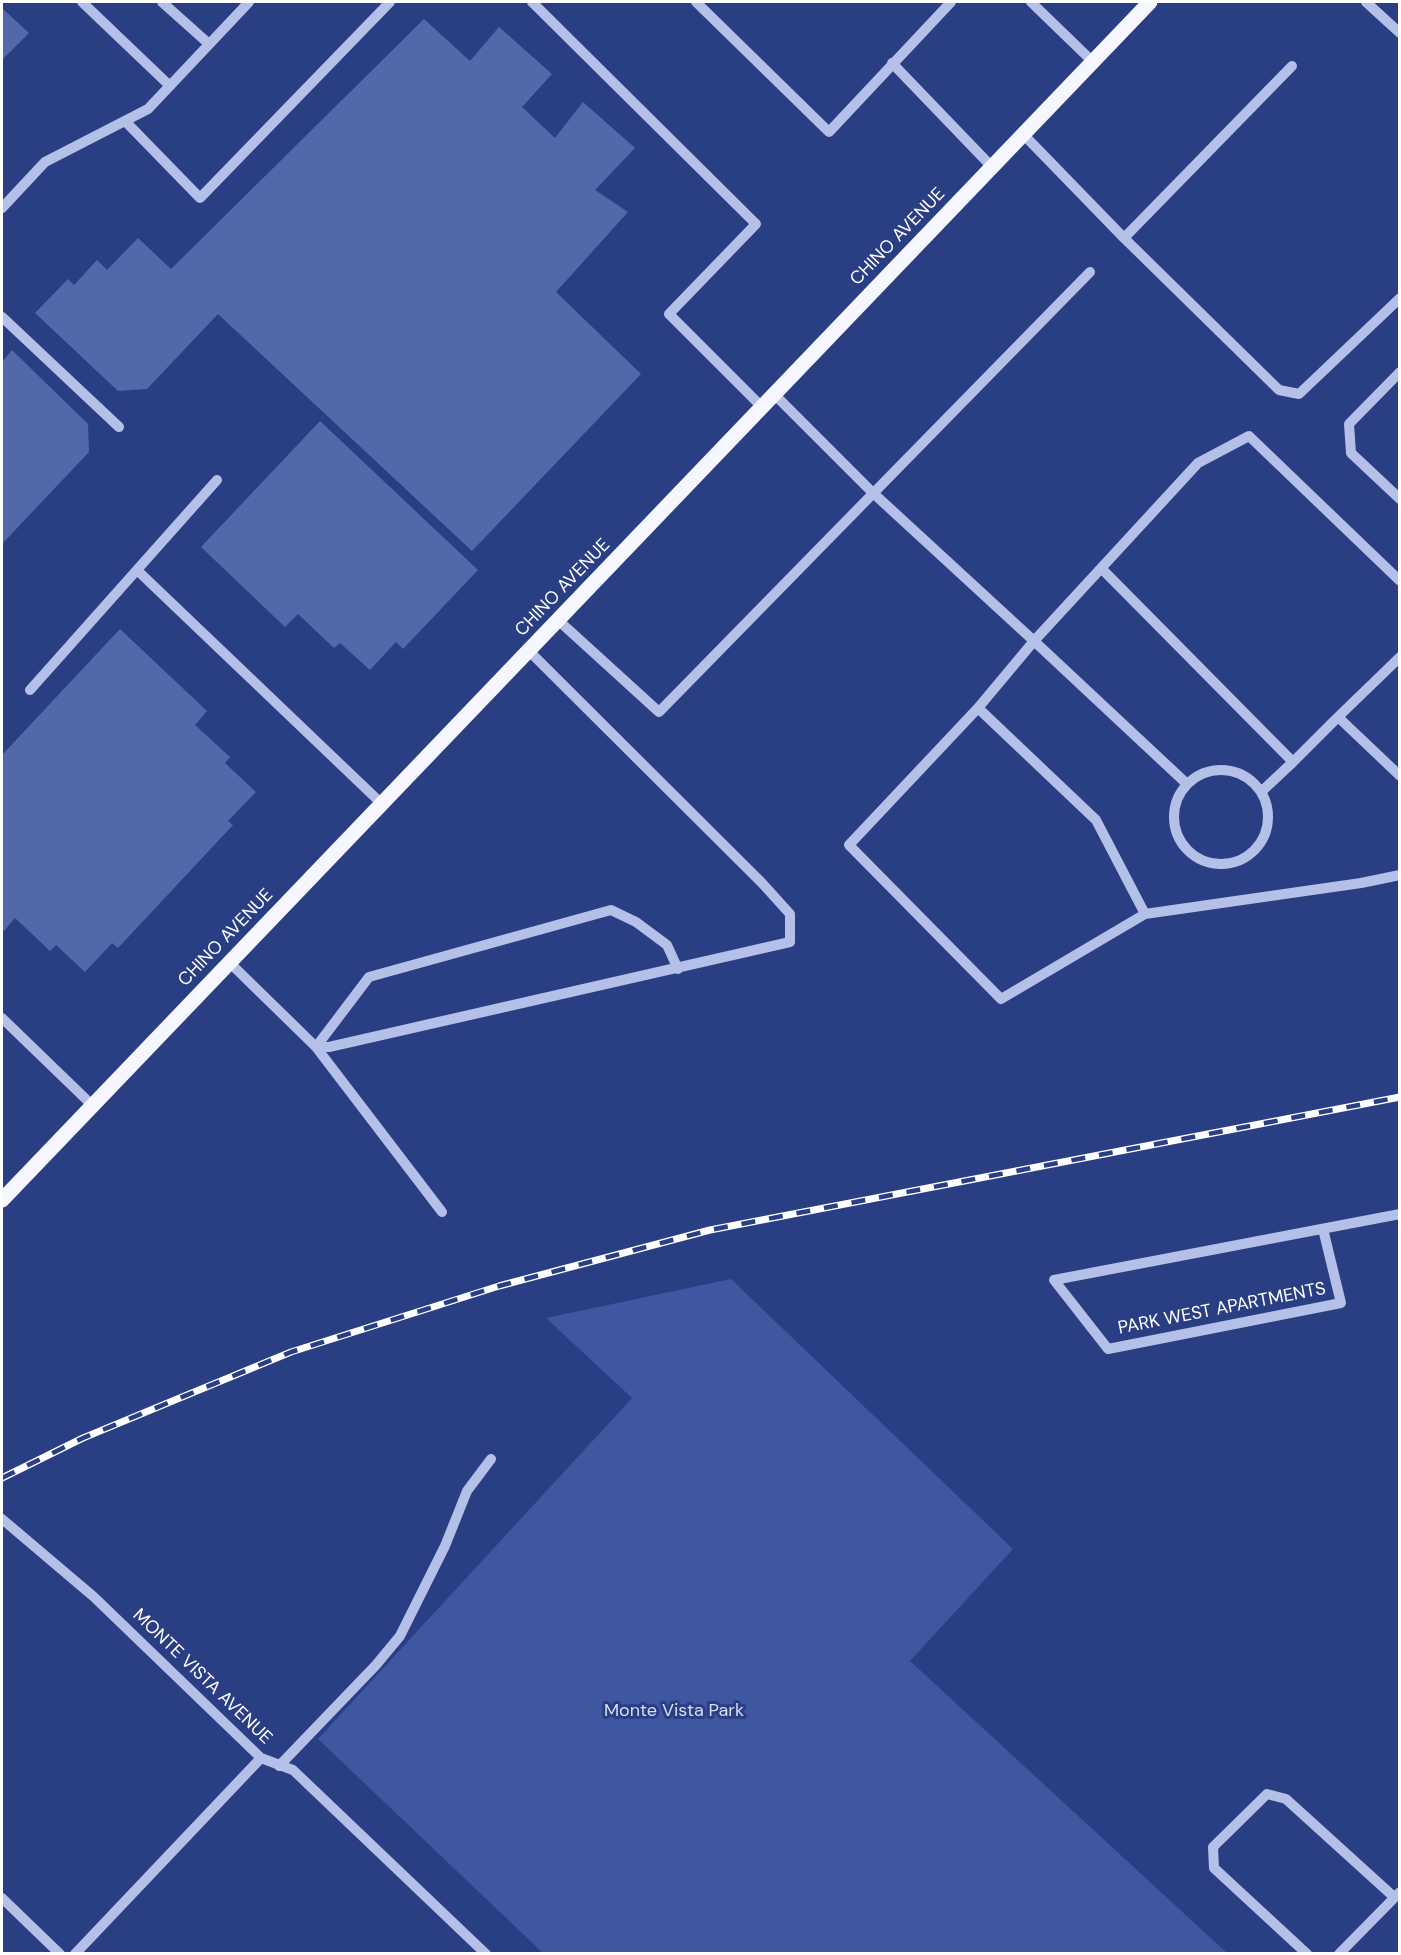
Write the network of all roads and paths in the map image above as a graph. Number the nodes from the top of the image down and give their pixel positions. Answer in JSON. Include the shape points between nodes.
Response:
{"nodes":[{"id":1,"x":82,"y":2,"type":"edge"},
{"id":2,"x":162,"y":2,"type":"edge"},
{"id":3,"x":249,"y":2,"type":"edge"},
{"id":4,"x":390,"y":2,"type":"edge"},
{"id":5,"x":532,"y":2,"type":"edge"},
{"id":6,"x":696,"y":2,"type":"edge"},
{"id":7,"x":951,"y":2,"type":"edge"},
{"id":8,"x":1031,"y":2,"type":"edge"},
{"id":9,"x":1150,"y":2,"type":"edge"},
{"id":10,"x":1366,"y":2,"type":"edge"},
{"id":11,"x":1400,"y":33,"type":"edge"},
{"id":12,"x":209,"y":44,"type":"junction"},
{"id":13,"x":1093,"y":62,"type":"junction"},
{"id":14,"x":892,"y":63,"type":"junction"},
{"id":15,"x":1292,"y":66,"type":"dead end"},
{"id":16,"x":170,"y":86,"type":"junction"},
{"id":17,"x":125,"y":121,"type":"junction"},
{"id":18,"x":1023,"y":134,"type":"junction"},
{"id":19,"x":992,"y":167,"type":"junction"},
{"id":20,"x":2,"y":208,"type":"edge"},
{"id":21,"x":1124,"y":238,"type":"junction"},
{"id":22,"x":1090,"y":272,"type":"dead end"},
{"id":23,"x":1400,"y":298,"type":"edge"},
{"id":24,"x":2,"y":316,"type":"edge"},
{"id":25,"x":1400,"y":372,"type":"edge"},
{"id":26,"x":775,"y":395,"type":"junction"},
{"id":27,"x":762,"y":407,"type":"junction"},
{"id":28,"x":118,"y":427,"type":"dead end"},
{"id":29,"x":217,"y":480,"type":"dead end"},
{"id":30,"x":872,"y":492,"type":"junction"},
{"id":31,"x":1400,"y":499,"type":"edge"},
{"id":32,"x":1101,"y":568,"type":"junction"},
{"id":33,"x":138,"y":572,"type":"junction"},
{"id":34,"x":1400,"y":581,"type":"edge"},
{"id":35,"x":559,"y":621,"type":"junction"},
{"id":36,"x":1034,"y":641,"type":"junction"},
{"id":37,"x":529,"y":651,"type":"junction"},
{"id":38,"x":1400,"y":657,"type":"edge"},
{"id":39,"x":30,"y":690,"type":"dead end"},
{"id":40,"x":978,"y":708,"type":"junction"},
{"id":41,"x":1338,"y":717,"type":"junction"},
{"id":42,"x":1293,"y":762,"type":"junction"},
{"id":43,"x":1400,"y":776,"type":"edge"},
{"id":44,"x":1187,"y":784,"type":"junction"},
{"id":45,"x":1261,"y":792,"type":"junction"},
{"id":46,"x":382,"y":804,"type":"junction"},
{"id":47,"x":1400,"y":875,"type":"edge"},
{"id":48,"x":1145,"y":914,"type":"junction"},
{"id":49,"x":230,"y":963,"type":"junction"},
{"id":50,"x":678,"y":969,"type":"junction"},
{"id":51,"x":2,"y":1018,"type":"edge"},
{"id":52,"x":316,"y":1047,"type":"junction"},
{"id":53,"x":92,"y":1105,"type":"junction"},
{"id":54,"x":2,"y":1200,"type":"edge"},
{"id":55,"x":442,"y":1212,"type":"dead end"},
{"id":56,"x":1400,"y":1214,"type":"edge"},
{"id":57,"x":1323,"y":1229,"type":"junction"},
{"id":58,"x":491,"y":1459,"type":"dead end"},
{"id":59,"x":2,"y":1519,"type":"edge"},
{"id":60,"x":261,"y":1758,"type":"junction"},
{"id":61,"x":279,"y":1766,"type":"junction"},
{"id":62,"x":1397,"y":1895,"type":"edge"},
{"id":63,"x":2,"y":1898,"type":"edge"},
{"id":64,"x":60,"y":1953,"type":"edge"},
{"id":65,"x":75,"y":1953,"type":"edge"},
{"id":66,"x":486,"y":1953,"type":"edge"},
{"id":67,"x":1307,"y":1953,"type":"edge"},
{"id":68,"x":1339,"y":1953,"type":"edge"}],
"edges":[{"from":1,"to":16,"type":"street"},
{"from":2,"to":12,"type":"street"},
{"from":3,"to":12,"type":"street"},
{"from":4,"to":17,"type":"street","via":[[200,198]]},
{"from":5,"to":27,"type":"street","via":[[756,224],[669,314]]},
{"from":6,"to":14,"type":"street","via":[[829,132]]},
{"from":7,"to":14,"type":"street"},
{"from":8,"to":13,"type":"street"},
{"from":9,"to":13,"type":"main road","name":"CHINO AVENUE"},
{"from":10,"to":11,"type":"street"},
{"from":12,"to":16,"type":"street"},
{"from":13,"to":18,"type":"main road","name":"CHINO AVENUE"},
{"from":14,"to":19,"type":"street"},
{"from":15,"to":21,"type":"street"},
{"from":16,"to":17,"type":"street","via":[[148,109]]},
{"from":17,"to":20,"type":"street","via":[[45,162]]},
{"from":18,"to":19,"type":"main road","name":"CHINO AVENUE"},
{"from":18,"to":21,"type":"street"},
{"from":19,"to":26,"type":"main road","name":"CHINO AVENUE"},
{"from":21,"to":23,"type":"street","via":[[1279,390],[1299,394]]},
{"from":22,"to":30,"type":"street"},
{"from":24,"to":28,"type":"street"},
{"from":25,"to":31,"type":"street","via":[[1349,424],[1351,453]]},
{"from":26,"to":27,"type":"main road","name":"CHINO AVENUE"},
{"from":26,"to":30,"type":"street"},
{"from":27,"to":35,"type":"main road","name":"CHINO AVENUE"},
{"from":29,"to":33,"type":"street"},
{"from":30,"to":35,"type":"street","via":[[659,712]]},
{"from":30,"to":36,"type":"street"},
{"from":32,"to":34,"type":"street","via":[[1198,463],[1249,436]]},
{"from":32,"to":36,"type":"street"},
{"from":32,"to":42,"type":"street"},
{"from":33,"to":39,"type":"street"},
{"from":33,"to":46,"type":"street"},
{"from":35,"to":37,"type":"main road","name":"CHINO AVENUE"},
{"from":36,"to":40,"type":"street"},
{"from":36,"to":44,"type":"street"},
{"from":37,"to":46,"type":"main road","name":"CHINO AVENUE"},
{"from":37,"to":50,"type":"street","via":[[790,914],[790,942]]},
{"from":38,"to":41,"type":"street"},
{"from":40,"to":48,"type":"street","via":[[1096,820]]},
{"from":40,"to":48,"type":"street","via":[[849,845],[1001,999]]},
{"from":41,"to":42,"type":"street"},
{"from":41,"to":43,"type":"street"},
{"from":42,"to":45,"type":"street"},
{"from":44,"to":45,"type":"street","via":[[1212,770],[1226,770],[1240,773]]},
{"from":44,"to":45,"type":"street","via":[[1174,811],[1180,840],[1189,851],[1216,863],[1231,863],[1256,848],[1268,821]]},
{"from":46,"to":49,"type":"main road","name":"CHINO AVENUE"},
{"from":47,"to":48,"type":"street","via":[[1361,884]]},
{"from":49,"to":52,"type":"street"},
{"from":49,"to":53,"type":"main road","name":"CHINO AVENUE"},
{"from":50,"to":52,"type":"street"},
{"from":50,"to":52,"type":"street","via":[[667,945],[636,922],[611,910],[369,977]]},
{"from":51,"to":53,"type":"street"},
{"from":52,"to":55,"type":"street"},
{"from":53,"to":54,"type":"main road","name":"CHINO AVENUE"},
{"from":56,"to":57,"type":"street","name":"PARK WEST APARTMENTS"},
{"from":57,"to":57,"type":"street","name":"PARK WEST APARTMENTS","via":[[1101,1271],[1054,1280],[1108,1349],[1341,1303]]},
{"from":58,"to":61,"type":"street","via":[[467,1491],[445,1546],[400,1636]]},
{"from":59,"to":60,"type":"street","name":"MONTE VISTA AVENUE","via":[[94,1598]]},
{"from":60,"to":61,"type":"street","name":"MONTE VISTA AVENUE"},
{"from":60,"to":65,"type":"street"},
{"from":61,"to":66,"type":"street","name":"MONTE VISTA AVENUE","via":[[292,1770]]},
{"from":62,"to":67,"type":"street","via":[[1286,1799],[1267,1794],[1213,1847],[1214,1868]]},
{"from":62,"to":68,"type":"street"},
{"from":63,"to":64,"type":"street"}]}
